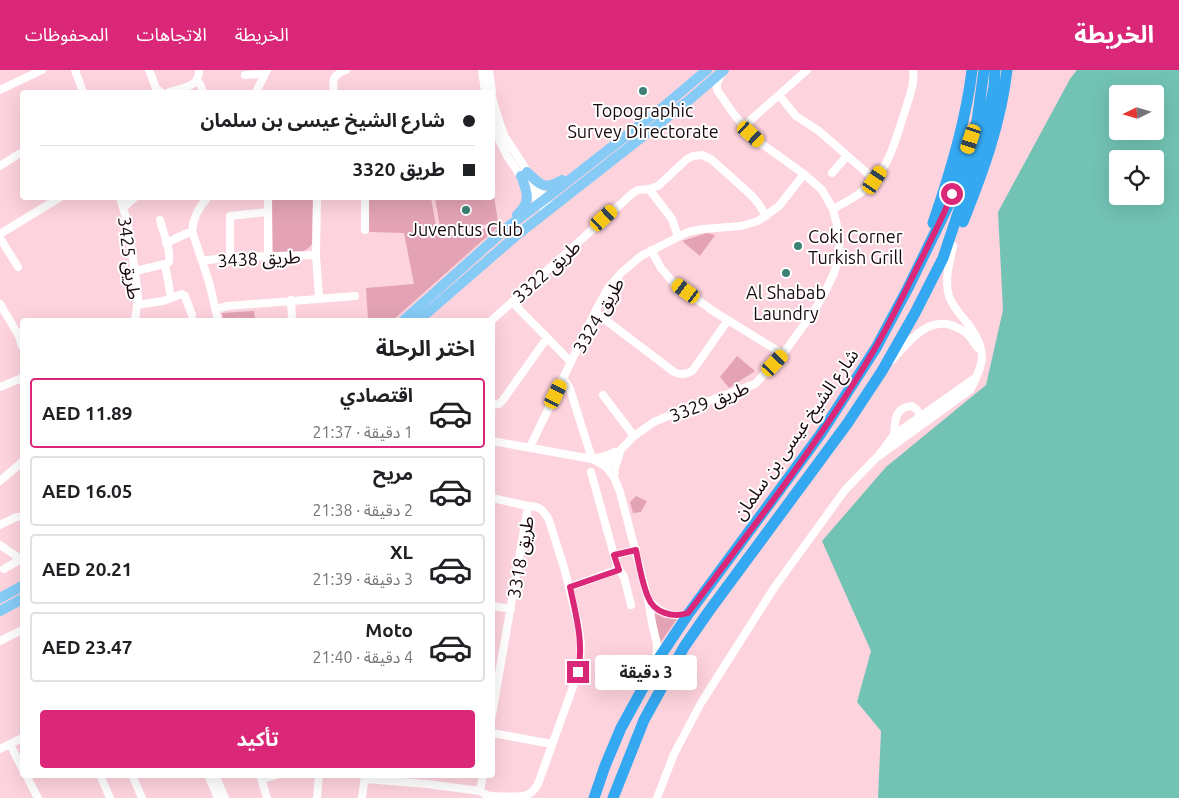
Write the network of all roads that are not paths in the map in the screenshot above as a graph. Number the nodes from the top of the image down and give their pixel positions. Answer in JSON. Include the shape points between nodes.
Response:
{"nodes":[{"id":1,"x":42,"y":70,"type":"edge"},
{"id":2,"x":75,"y":70,"type":"edge"},
{"id":3,"x":149,"y":70,"type":"edge"},
{"id":4,"x":199,"y":70,"type":"edge"},
{"id":5,"x":346,"y":70,"type":"edge"},
{"id":6,"x":482,"y":70,"type":"edge"},
{"id":7,"x":489,"y":70,"type":"edge"},
{"id":8,"x":707,"y":70,"type":"edge"},
{"id":9,"x":725,"y":70,"type":"edge"},
{"id":10,"x":808,"y":70,"type":"edge"},
{"id":11,"x":913,"y":70,"type":"edge"},
{"id":12,"x":970,"y":70,"type":"edge"},
{"id":13,"x":984,"y":70,"type":"edge"},
{"id":14,"x":995,"y":70,"type":"edge"},
{"id":15,"x":1008,"y":70,"type":"edge"},
{"id":16,"x":266,"y":73,"type":"edge"},
{"id":17,"x":245,"y":75,"type":"dead end"},
{"id":18,"x":196,"y":82,"type":"junction"},
{"id":19,"x":0,"y":90,"type":"edge"},
{"id":20,"x":82,"y":90,"type":"edge"},
{"id":21,"x":158,"y":90,"type":"edge"},
{"id":22,"x":181,"y":90,"type":"edge"},
{"id":23,"x":202,"y":90,"type":"edge"},
{"id":24,"x":257,"y":90,"type":"edge"},
{"id":25,"x":334,"y":90,"type":"edge"},
{"id":26,"x":484,"y":90,"type":"edge"},
{"id":27,"x":492,"y":90,"type":"edge"},
{"id":28,"x":780,"y":95,"type":"junction"},
{"id":29,"x":721,"y":96,"type":"junction"},
{"id":30,"x":688,"y":101,"type":"junction"},
{"id":31,"x":495,"y":109,"type":"edge"},
{"id":32,"x":744,"y":126,"type":"junction"},
{"id":33,"x":495,"y":131,"type":"edge"},
{"id":34,"x":20,"y":153,"type":"edge"},
{"id":35,"x":847,"y":156,"type":"junction"},
{"id":36,"x":0,"y":166,"type":"edge"},
{"id":37,"x":832,"y":173,"type":"dead end"},
{"id":38,"x":524,"y":174,"type":"junction"},
{"id":39,"x":577,"y":174,"type":"junction"},
{"id":40,"x":804,"y":174,"type":"junction"},
{"id":41,"x":875,"y":180,"type":"junction"},
{"id":42,"x":649,"y":190,"type":"junction"},
{"id":43,"x":56,"y":200,"type":"edge"},
{"id":44,"x":121,"y":200,"type":"edge"},
{"id":45,"x":132,"y":200,"type":"edge"},
{"id":46,"x":206,"y":200,"type":"edge"},
{"id":47,"x":268,"y":200,"type":"edge"},
{"id":48,"x":318,"y":200,"type":"edge"},
{"id":49,"x":365,"y":200,"type":"edge"},
{"id":50,"x":545,"y":206,"type":"junction"},
{"id":51,"x":123,"y":208,"type":"junction"},
{"id":52,"x":834,"y":209,"type":"junction"},
{"id":53,"x":268,"y":212,"type":"junction"},
{"id":54,"x":766,"y":216,"type":"junction"},
{"id":55,"x":160,"y":220,"type":"dead end"},
{"id":56,"x":510,"y":226,"type":"junction"},
{"id":57,"x":365,"y":230,"type":"dead end"},
{"id":58,"x":192,"y":231,"type":"junction"},
{"id":59,"x":0,"y":234,"type":"edge"},
{"id":60,"x":678,"y":237,"type":"junction"},
{"id":61,"x":0,"y":238,"type":"edge"},
{"id":62,"x":166,"y":243,"type":"junction"},
{"id":63,"x":953,"y":246,"type":"junction"},
{"id":64,"x":651,"y":250,"type":"junction"},
{"id":65,"x":924,"y":254,"type":"junction"},
{"id":66,"x":316,"y":255,"type":"junction"},
{"id":67,"x":268,"y":256,"type":"junction"},
{"id":68,"x":230,"y":258,"type":"junction"},
{"id":69,"x":943,"y":258,"type":"junction"},
{"id":70,"x":202,"y":262,"type":"junction"},
{"id":71,"x":164,"y":264,"type":"junction"},
{"id":72,"x":18,"y":267,"type":"dead end"},
{"id":73,"x":135,"y":272,"type":"junction"},
{"id":74,"x":355,"y":296,"type":"dead end"},
{"id":75,"x":171,"y":298,"type":"junction"},
{"id":76,"x":319,"y":298,"type":"junction"},
{"id":77,"x":291,"y":300,"type":"junction"},
{"id":78,"x":512,"y":302,"type":"junction"},
{"id":79,"x":0,"y":304,"type":"edge"},
{"id":80,"x":137,"y":305,"type":"junction"},
{"id":81,"x":216,"y":309,"type":"junction"},
{"id":82,"x":595,"y":312,"type":"junction"},
{"id":83,"x":3,"y":315,"type":"edge"},
{"id":84,"x":192,"y":316,"type":"dead end"},
{"id":85,"x":135,"y":318,"type":"edge"},
{"id":86,"x":218,"y":318,"type":"edge"},
{"id":87,"x":292,"y":318,"type":"edge"},
{"id":88,"x":406,"y":318,"type":"edge"},
{"id":89,"x":422,"y":318,"type":"edge"},
{"id":90,"x":494,"y":318,"type":"edge"},
{"id":91,"x":728,"y":320,"type":"junction"},
{"id":92,"x":547,"y":338,"type":"junction"},
{"id":93,"x":20,"y":339,"type":"edge"},
{"id":94,"x":982,"y":352,"type":"junction"},
{"id":95,"x":783,"y":354,"type":"junction"},
{"id":96,"x":571,"y":362,"type":"junction"},
{"id":97,"x":882,"y":371,"type":"junction"},
{"id":98,"x":20,"y":379,"type":"edge"},
{"id":99,"x":562,"y":380,"type":"junction"},
{"id":100,"x":0,"y":387,"type":"edge"},
{"id":101,"x":603,"y":395,"type":"dead end"},
{"id":102,"x":495,"y":405,"type":"edge"},
{"id":103,"x":924,"y":420,"type":"junction"},
{"id":104,"x":894,"y":435,"type":"junction"},
{"id":105,"x":634,"y":436,"type":"junction"},
{"id":106,"x":495,"y":442,"type":"edge"},
{"id":107,"x":530,"y":448,"type":"junction"},
{"id":108,"x":622,"y":448,"type":"junction"},
{"id":109,"x":876,"y":458,"type":"junction"},
{"id":110,"x":592,"y":459,"type":"junction"},
{"id":111,"x":20,"y":464,"type":"edge"},
{"id":112,"x":605,"y":466,"type":"junction"},
{"id":113,"x":591,"y":472,"type":"dead end"},
{"id":114,"x":614,"y":477,"type":"junction"},
{"id":115,"x":0,"y":481,"type":"edge"},
{"id":116,"x":495,"y":499,"type":"edge"},
{"id":117,"x":528,"y":506,"type":"junction"},
{"id":118,"x":20,"y":517,"type":"edge"},
{"id":119,"x":0,"y":525,"type":"edge"},
{"id":120,"x":0,"y":544,"type":"edge"},
{"id":121,"x":636,"y":550,"type":"junction"},
{"id":122,"x":614,"y":555,"type":"junction"},
{"id":123,"x":20,"y":558,"type":"edge"},
{"id":124,"x":20,"y":560,"type":"edge"},
{"id":125,"x":4,"y":569,"type":"dead end"},
{"id":126,"x":619,"y":570,"type":"junction"},
{"id":127,"x":20,"y":587,"type":"edge"},
{"id":128,"x":570,"y":587,"type":"junction"},
{"id":129,"x":0,"y":598,"type":"edge"},
{"id":130,"x":648,"y":598,"type":"junction"},
{"id":131,"x":20,"y":600,"type":"edge"},
{"id":132,"x":631,"y":605,"type":"dead end"},
{"id":133,"x":495,"y":606,"type":"edge"},
{"id":134,"x":511,"y":609,"type":"junction"},
{"id":135,"x":0,"y":611,"type":"edge"},
{"id":136,"x":688,"y":613,"type":"junction"},
{"id":137,"x":20,"y":631,"type":"edge"},
{"id":138,"x":0,"y":641,"type":"edge"},
{"id":139,"x":653,"y":668,"type":"junction"},
{"id":140,"x":495,"y":698,"type":"edge"},
{"id":141,"x":495,"y":734,"type":"edge"},
{"id":142,"x":20,"y":739,"type":"edge"},
{"id":143,"x":10,"y":744,"type":"junction"},
{"id":144,"x":552,"y":744,"type":"junction"},
{"id":145,"x":0,"y":749,"type":"edge"},
{"id":146,"x":20,"y":764,"type":"edge"},
{"id":147,"x":28,"y":778,"type":"edge"},
{"id":148,"x":101,"y":778,"type":"edge"},
{"id":149,"x":133,"y":778,"type":"edge"},
{"id":150,"x":209,"y":778,"type":"edge"},
{"id":151,"x":216,"y":778,"type":"edge"},
{"id":152,"x":261,"y":778,"type":"edge"},
{"id":153,"x":319,"y":778,"type":"edge"},
{"id":154,"x":365,"y":778,"type":"edge"},
{"id":155,"x":374,"y":778,"type":"edge"},
{"id":156,"x":428,"y":778,"type":"edge"},
{"id":157,"x":482,"y":778,"type":"edge"},
{"id":158,"x":427,"y":784,"type":"junction"},
{"id":159,"x":485,"y":795,"type":"edge"},
{"id":160,"x":38,"y":798,"type":"edge"},
{"id":161,"x":110,"y":798,"type":"edge"},
{"id":162,"x":142,"y":798,"type":"edge"},
{"id":163,"x":218,"y":798,"type":"edge"},
{"id":164,"x":225,"y":798,"type":"edge"},
{"id":165,"x":267,"y":798,"type":"edge"},
{"id":166,"x":317,"y":798,"type":"edge"},
{"id":167,"x":362,"y":798,"type":"edge"},
{"id":168,"x":594,"y":798,"type":"edge"},
{"id":169,"x":613,"y":798,"type":"edge"},
{"id":170,"x":658,"y":798,"type":"edge"}],
"edges":[{"from":1,"to":19,"type":"street"},
{"from":2,"to":20,"type":"street"},
{"from":3,"to":21,"type":"street"},
{"from":4,"to":18,"type":"street"},
{"from":5,"to":25,"type":"street","via":[[334,78]]},
{"from":6,"to":26,"type":"street"},
{"from":7,"to":27,"type":"street"},
{"from":8,"to":39,"type":"main road"},
{"from":9,"to":29,"type":"street","via":[[717,83]]},
{"from":9,"to":30,"type":"main road"},
{"from":10,"to":28,"type":"street"},
{"from":11,"to":41,"type":"street","via":[[914,83],[897,135]]},
{"from":12,"to":65,"type":"highway","via":[[967,102],[954,156]]},
{"from":13,"to":65,"type":"highway","name":"شارع الشيخ عيسى بن سلمان","via":[[977,120],[949,204]]},
{"from":14,"to":69,"type":"highway","name":"شارع الشيخ عيسى بن سلمان","via":[[985,129]]},
{"from":15,"to":63,"type":"highway","via":[[987,159]]},
{"from":16,"to":17,"type":"street"},
{"from":16,"to":24,"type":"street"},
{"from":18,"to":22,"type":"street"},
{"from":18,"to":23,"type":"street"},
{"from":28,"to":32,"type":"street"},
{"from":28,"to":35,"type":"street","via":[[796,116]]},
{"from":29,"to":30,"type":"street","via":[[708,92]]},
{"from":29,"to":32,"type":"street","name":"طريق 3329"},
{"from":30,"to":50,"type":"main road"},
{"from":31,"to":38,"type":"street"},
{"from":32,"to":40,"type":"street","name":"طريق 3329"},
{"from":33,"to":38,"type":"street","via":[[503,148]]},
{"from":34,"to":36,"type":"street"},
{"from":35,"to":37,"type":"street"},
{"from":35,"to":41,"type":"street"},
{"from":38,"to":39,"type":"main road","via":[[550,186]]},
{"from":38,"to":50,"type":"street"},
{"from":38,"to":56,"type":"main road","via":[[527,201]]},
{"from":39,"to":50,"type":"main road"},
{"from":40,"to":52,"type":"street","name":"طريق 3329","via":[[822,190]]},
{"from":40,"to":54,"type":"street","name":"طريق 3324","via":[[779,206]]},
{"from":41,"to":52,"type":"street","via":[[857,196]]},
{"from":42,"to":54,"type":"street","name":"طريق 3322","via":[[658,186],[687,159],[702,155],[711,158],[751,195]]},
{"from":42,"to":60,"type":"street","via":[[672,218]]},
{"from":42,"to":78,"type":"street","name":"طريق 3322","via":[[634,192]]},
{"from":43,"to":59,"type":"street"},
{"from":44,"to":51,"type":"street","name":"طريق 3425"},
{"from":45,"to":51,"type":"street"},
{"from":46,"to":58,"type":"street"},
{"from":47,"to":53,"type":"street"},
{"from":48,"to":66,"type":"street"},
{"from":49,"to":57,"type":"street"},
{"from":50,"to":56,"type":"main road"},
{"from":50,"to":89,"type":"main road"},
{"from":51,"to":73,"type":"street","name":"طريق 3425"},
{"from":52,"to":95,"type":"street","name":"طريق 3329","via":[[840,237],[834,273],[814,311]]},
{"from":53,"to":67,"type":"street"},
{"from":53,"to":68,"type":"street","via":[[230,216]]},
{"from":54,"to":60,"type":"street","name":"طريق 3324","via":[[750,224],[703,229]]},
{"from":55,"to":62,"type":"street"},
{"from":56,"to":88,"type":"main road"},
{"from":58,"to":62,"type":"street"},
{"from":58,"to":70,"type":"street"},
{"from":60,"to":64,"type":"street","name":"طريق 3324"},
{"from":61,"to":72,"type":"street"},
{"from":62,"to":71,"type":"street","via":[[170,259]]},
{"from":63,"to":69,"type":"highway"},
{"from":63,"to":94,"type":"street","via":[[947,276],[949,296],[975,334]]},
{"from":64,"to":82,"type":"street","name":"طريق 3324","via":[[621,272]]},
{"from":64,"to":91,"type":"street","via":[[667,277]]},
{"from":65,"to":136,"type":"highway","name":"شارع الشيخ عيسى بن سلمان","via":[[876,348],[837,410]]},
{"from":66,"to":67,"type":"street","name":"طريق 3438"},
{"from":66,"to":76,"type":"street"},
{"from":67,"to":68,"type":"street","name":"طريق 3438"},
{"from":68,"to":70,"type":"street","name":"طريق 3438"},
{"from":69,"to":97,"type":"highway","name":"شارع الشيخ عيسى بن سلمان"},
{"from":70,"to":81,"type":"street"},
{"from":71,"to":73,"type":"street"},
{"from":71,"to":75,"type":"street"},
{"from":73,"to":80,"type":"street","name":"طريق 3425"},
{"from":74,"to":76,"type":"street"},
{"from":75,"to":80,"type":"street"},
{"from":75,"to":84,"type":"street","via":[[185,295]]},
{"from":76,"to":77,"type":"street"},
{"from":77,"to":81,"type":"street"},
{"from":77,"to":87,"type":"street"},
{"from":78,"to":90,"type":"street","name":"طريق 3322"},
{"from":78,"to":92,"type":"street","name":"طريق 3324"},
{"from":79,"to":83,"type":"street"},
{"from":80,"to":85,"type":"street","name":"طريق 3425"},
{"from":81,"to":86,"type":"street"},
{"from":82,"to":91,"type":"street","via":[[674,372],[683,374],[693,370]]},
{"from":82,"to":96,"type":"street","name":"طريق 3324"},
{"from":83,"to":93,"type":"street"},
{"from":91,"to":95,"type":"street"},
{"from":92,"to":96,"type":"street","name":"طريق 3324"},
{"from":92,"to":102,"type":"street","via":[[503,400]]},
{"from":94,"to":97,"type":"street","via":[[959,328],[946,324],[930,326],[916,334]]},
{"from":94,"to":103,"type":"street","via":[[982,367],[970,390]]},
{"from":95,"to":105,"type":"street","name":"طريق 3329","via":[[755,384],[665,417]]},
{"from":96,"to":99,"type":"street","name":"طريق 3324"},
{"from":97,"to":169,"type":"highway","name":"شارع الشيخ عيسى بن سلمان","via":[[684,647],[644,720]]},
{"from":98,"to":100,"type":"street"},
{"from":99,"to":107,"type":"street","name":"طريق 3324"},
{"from":99,"to":110,"type":"street","via":[[570,389]]},
{"from":101,"to":105,"type":"street"},
{"from":103,"to":104,"type":"street"},
{"from":103,"to":104,"type":"street","via":[[912,406],[903,408],[897,415]]},
{"from":103,"to":109,"type":"street"},
{"from":104,"to":109,"type":"street"},
{"from":105,"to":108,"type":"street","name":"طريق 3329"},
{"from":106,"to":107,"type":"street"},
{"from":107,"to":110,"type":"street"},
{"from":108,"to":110,"type":"street"},
{"from":108,"to":112,"type":"street","name":"طريق 3329"},
{"from":108,"to":114,"type":"street"},
{"from":109,"to":170,"type":"street","via":[[845,490],[739,641],[701,703]]},
{"from":110,"to":112,"type":"street"},
{"from":111,"to":115,"type":"street"},
{"from":112,"to":114,"type":"street"},
{"from":113,"to":122,"type":"street"},
{"from":114,"to":121,"type":"street"},
{"from":116,"to":117,"type":"street"},
{"from":117,"to":128,"type":"street","via":[[539,507],[549,520]]},
{"from":117,"to":134,"type":"street","name":"طريق 3318"},
{"from":118,"to":119,"type":"street"},
{"from":120,"to":123,"type":"street"},
{"from":121,"to":122,"type":"street"},
{"from":121,"to":130,"type":"street"},
{"from":122,"to":126,"type":"street"},
{"from":124,"to":125,"type":"street"},
{"from":126,"to":128,"type":"street"},
{"from":126,"to":132,"type":"street"},
{"from":127,"to":129,"type":"main road"},
{"from":128,"to":144,"type":"street","via":[[581,643],[580,661]]},
{"from":130,"to":136,"type":"street","via":[[668,614]]},
{"from":130,"to":139,"type":"street","via":[[657,644]]},
{"from":131,"to":135,"type":"main road"},
{"from":133,"to":134,"type":"street","name":"طريق 3318"},
{"from":134,"to":140,"type":"street","name":"طريق 3318"},
{"from":136,"to":139,"type":"highway","name":"شارع الشيخ عيسى بن سلمان"},
{"from":137,"to":138,"type":"street"},
{"from":139,"to":168,"type":"highway","name":"شارع الشيخ عيسى بن سلمان","via":[[620,728]]},
{"from":141,"to":144,"type":"street"},
{"from":142,"to":143,"type":"street"},
{"from":143,"to":145,"type":"street"},
{"from":143,"to":146,"type":"street"},
{"from":144,"to":159,"type":"street","via":[[534,790],[524,796]]},
{"from":147,"to":160,"type":"street"},
{"from":148,"to":161,"type":"street"},
{"from":149,"to":162,"type":"street"},
{"from":150,"to":163,"type":"street"},
{"from":151,"to":164,"type":"street"},
{"from":152,"to":165,"type":"street"},
{"from":153,"to":166,"type":"street"},
{"from":154,"to":167,"type":"street"},
{"from":155,"to":158,"type":"street"},
{"from":156,"to":158,"type":"street"},
{"from":157,"to":159,"type":"street"},
{"from":158,"to":159,"type":"street"}]}
